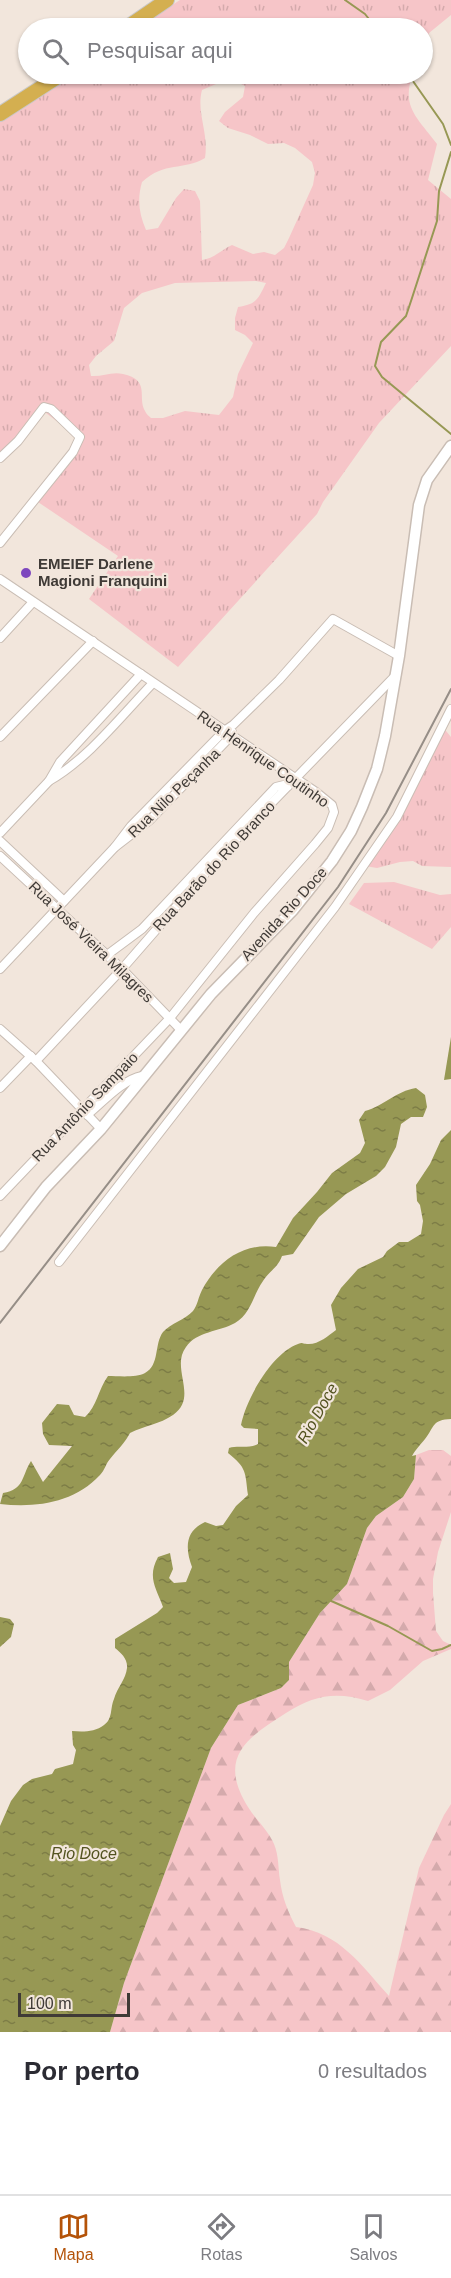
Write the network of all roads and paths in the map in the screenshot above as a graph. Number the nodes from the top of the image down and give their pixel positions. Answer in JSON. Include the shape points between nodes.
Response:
{"nodes":[{"id":1,"x":167,"y":0,"type":"edge"},
{"id":2,"x":141,"y":18,"type":"edge"},
{"id":3,"x":46,"y":84,"type":"edge"},
{"id":4,"x":0,"y":114,"type":"edge"},
{"id":5,"x":451,"y":446,"type":"edge"},
{"id":6,"x":0,"y":458,"type":"edge"},
{"id":7,"x":0,"y":543,"type":"edge"},
{"id":8,"x":0,"y":579,"type":"edge"},
{"id":9,"x":33,"y":602,"type":"junction"},
{"id":10,"x":0,"y":638,"type":"edge"},
{"id":11,"x":93,"y":642,"type":"junction"},
{"id":12,"x":399,"y":656,"type":"junction"},
{"id":13,"x":141,"y":674,"type":"junction"},
{"id":14,"x":396,"y":675,"type":"junction"},
{"id":15,"x":153,"y":683,"type":"junction"},
{"id":16,"x":451,"y":709,"type":"edge"},
{"id":17,"x":233,"y":725,"type":"junction"},
{"id":18,"x":224,"y":730,"type":"junction"},
{"id":19,"x":231,"y":736,"type":"junction"},
{"id":20,"x":0,"y":738,"type":"edge"},
{"id":21,"x":294,"y":778,"type":"junction"},
{"id":22,"x":49,"y":781,"type":"junction"},
{"id":23,"x":288,"y":786,"type":"junction"},
{"id":24,"x":0,"y":833,"type":"edge"},
{"id":25,"x":0,"y":841,"type":"edge"},
{"id":26,"x":115,"y":847,"type":"junction"},
{"id":27,"x":0,"y":856,"type":"edge"},
{"id":28,"x":64,"y":901,"type":"junction"},
{"id":29,"x":56,"y":909,"type":"junction"},
{"id":30,"x":106,"y":955,"type":"junction"},
{"id":31,"x":0,"y":969,"type":"edge"},
{"id":32,"x":122,"y":969,"type":"junction"},
{"id":33,"x":170,"y":1018,"type":"junction"},
{"id":34,"x":0,"y":1029,"type":"edge"},
{"id":35,"x":181,"y":1029,"type":"junction"},
{"id":36,"x":34,"y":1058,"type":"junction"},
{"id":37,"x":142,"y":1076,"type":"junction"},
{"id":38,"x":0,"y":1088,"type":"edge"},
{"id":39,"x":84,"y":1112,"type":"junction"},
{"id":40,"x":101,"y":1129,"type":"junction"},
{"id":41,"x":0,"y":1196,"type":"edge"},
{"id":42,"x":2,"y":1240,"type":"edge"},
{"id":43,"x":59,"y":1262,"type":"dead end"}],
"edges":[{"from":1,"to":2,"type":"highway"},
{"from":3,"to":4,"type":"highway"},
{"from":5,"to":12,"type":"street","name":"Avenida Rio Doce","via":[[427,480],[419,505]]},
{"from":6,"to":7,"type":"street","via":[[42,408],[51,409],[78,434],[73,452]]},
{"from":8,"to":9,"type":"street","name":"Rua Henrique Coutinho"},
{"from":9,"to":10,"type":"street"},
{"from":9,"to":11,"type":"street","name":"Rua Henrique Coutinho"},
{"from":11,"to":13,"type":"street","name":"Rua Henrique Coutinho"},
{"from":11,"to":20,"type":"street"},
{"from":12,"to":14,"type":"street","name":"Avenida Rio Doce"},
{"from":12,"to":17,"type":"street","name":"Rua Nilo Peçanha","via":[[333,619]]},
{"from":13,"to":15,"type":"street","name":"Rua Henrique Coutinho"},
{"from":13,"to":22,"type":"street","via":[[60,762]]},
{"from":14,"to":21,"type":"street","name":"Rua Barão do Rio Branco"},
{"from":14,"to":35,"type":"street","name":"Avenida Rio Doce","via":[[377,769],[345,841],[292,910],[230,972]]},
{"from":15,"to":18,"type":"street","name":"Rua Henrique Coutinho"},
{"from":15,"to":22,"type":"street","via":[[81,757]]},
{"from":16,"to":43,"type":"street","via":[[397,817],[335,907]]},
{"from":17,"to":18,"type":"street","name":"Rua Nilo Peçanha"},
{"from":17,"to":19,"type":"street"},
{"from":18,"to":19,"type":"street","name":"Rua Henrique Coutinho"},
{"from":18,"to":26,"type":"street","name":"Rua Nilo Peçanha"},
{"from":19,"to":21,"type":"street","name":"Rua Henrique Coutinho"},
{"from":19,"to":26,"type":"street","name":"Rua Nilo Peçanha","via":[[150,820]]},
{"from":21,"to":23,"type":"street","name":"Rua Barão do Rio Branco"},
{"from":21,"to":33,"type":"street","name":"Rua Henrique Coutinho","via":[[327,800],[334,815],[315,844]]},
{"from":22,"to":24,"type":"street"},
{"from":23,"to":30,"type":"street","via":[[276,787],[142,929]]},
{"from":23,"to":32,"type":"street","name":"Rua Barão do Rio Branco"},
{"from":25,"to":28,"type":"street"},
{"from":26,"to":28,"type":"street","name":"Rua Nilo Peçanha"},
{"from":27,"to":29,"type":"street","name":"Rua José Vieira Milagres"},
{"from":28,"to":29,"type":"street","name":"Rua Nilo Peçanha"},
{"from":29,"to":30,"type":"street","name":"Rua José Vieira Milagres"},
{"from":29,"to":31,"type":"street","name":"Rua Nilo Peçanha"},
{"from":30,"to":32,"type":"street","name":"Rua José Vieira Milagres"},
{"from":32,"to":33,"type":"street","name":"Rua José Vieira Milagres"},
{"from":32,"to":36,"type":"street","name":"Rua Barão do Rio Branco"},
{"from":33,"to":35,"type":"street","name":"Rua José Vieira Milagres"},
{"from":33,"to":39,"type":"street","name":"Rua Antônio Sampaio"},
{"from":34,"to":36,"type":"street"},
{"from":35,"to":37,"type":"street","name":"Avenida Rio Doce"},
{"from":36,"to":38,"type":"street","name":"Rua Barão do Rio Branco"},
{"from":36,"to":39,"type":"street"},
{"from":37,"to":39,"type":"street"},
{"from":37,"to":40,"type":"street","name":"Avenida Rio Doce"},
{"from":39,"to":40,"type":"street"},
{"from":39,"to":41,"type":"street","name":"Rua Antônio Sampaio"},
{"from":40,"to":42,"type":"street","name":"Avenida Rio Doce","via":[[46,1186]]}]}
